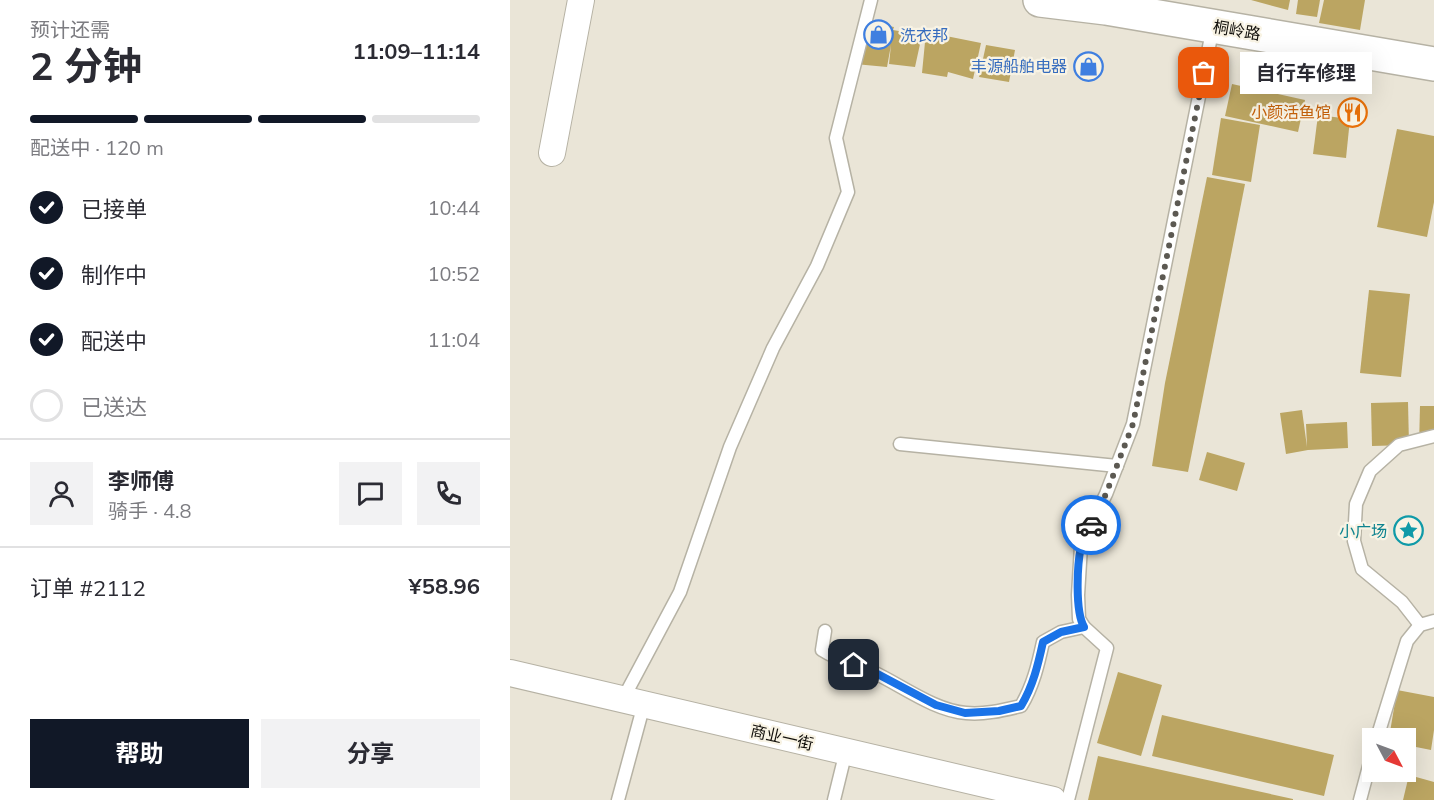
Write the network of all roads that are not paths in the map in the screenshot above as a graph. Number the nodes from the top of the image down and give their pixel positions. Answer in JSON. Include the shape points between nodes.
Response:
{"nodes":[{"id":1,"x":581,"y":0,"type":"edge"},
{"id":2,"x":871,"y":0,"type":"edge"},
{"id":3,"x":1040,"y":0,"type":"edge"},
{"id":4,"x":1214,"y":26,"type":"junction"},
{"id":5,"x":1434,"y":64,"type":"edge"},
{"id":6,"x":552,"y":153,"type":"dead end"},
{"id":7,"x":1434,"y":436,"type":"edge"},
{"id":8,"x":900,"y":444,"type":"dead end"},
{"id":9,"x":1117,"y":466,"type":"junction"},
{"id":10,"x":1434,"y":621,"type":"edge"},
{"id":11,"x":1420,"y":625,"type":"junction"},
{"id":12,"x":1084,"y":627,"type":"junction"},
{"id":13,"x":825,"y":631,"type":"dead end"},
{"id":14,"x":510,"y":673,"type":"edge"},
{"id":15,"x":634,"y":702,"type":"junction"},
{"id":16,"x":1380,"y":728,"type":"edge"},
{"id":17,"x":846,"y":752,"type":"junction"},
{"id":18,"x":1365,"y":782,"type":"edge"},
{"id":19,"x":618,"y":800,"type":"edge"},
{"id":20,"x":834,"y":800,"type":"edge"},
{"id":21,"x":1053,"y":800,"type":"edge"},
{"id":22,"x":1068,"y":800,"type":"edge"},
{"id":23,"x":1360,"y":800,"type":"edge"}],
"edges":[{"from":1,"to":6,"type":"street"},
{"from":2,"to":15,"type":"lane","via":[[836,138],[848,192],[730,447],[680,592]]},
{"from":3,"to":4,"type":"main road","name":"桐岭路"},
{"from":4,"to":5,"type":"main road","name":"桐岭路"},
{"from":4,"to":9,"type":"lane","via":[[1133,424]]},
{"from":7,"to":11,"type":"lane","via":[[1399,445],[1370,471],[1356,504],[1354,541],[1362,569],[1402,602]]},
{"from":8,"to":9,"type":"lane"},
{"from":9,"to":12,"type":"lane","via":[[1081,546],[1078,595],[1079,619]]},
{"from":10,"to":11,"type":"lane"},
{"from":11,"to":16,"type":"lane","via":[[1407,641]]},
{"from":12,"to":13,"type":"lane","via":[[1061,632],[1043,642],[1030,690],[1021,706],[965,713],[936,705],[870,670],[837,660],[822,650]]},
{"from":12,"to":22,"type":"lane","via":[[1107,648]]},
{"from":14,"to":15,"type":"street","name":"商业一街"},
{"from":15,"to":17,"type":"street","name":"商业一街"},
{"from":15,"to":19,"type":"lane"},
{"from":17,"to":20,"type":"lane"},
{"from":17,"to":21,"type":"street","name":"商业一街"},
{"from":18,"to":23,"type":"lane"}]}
